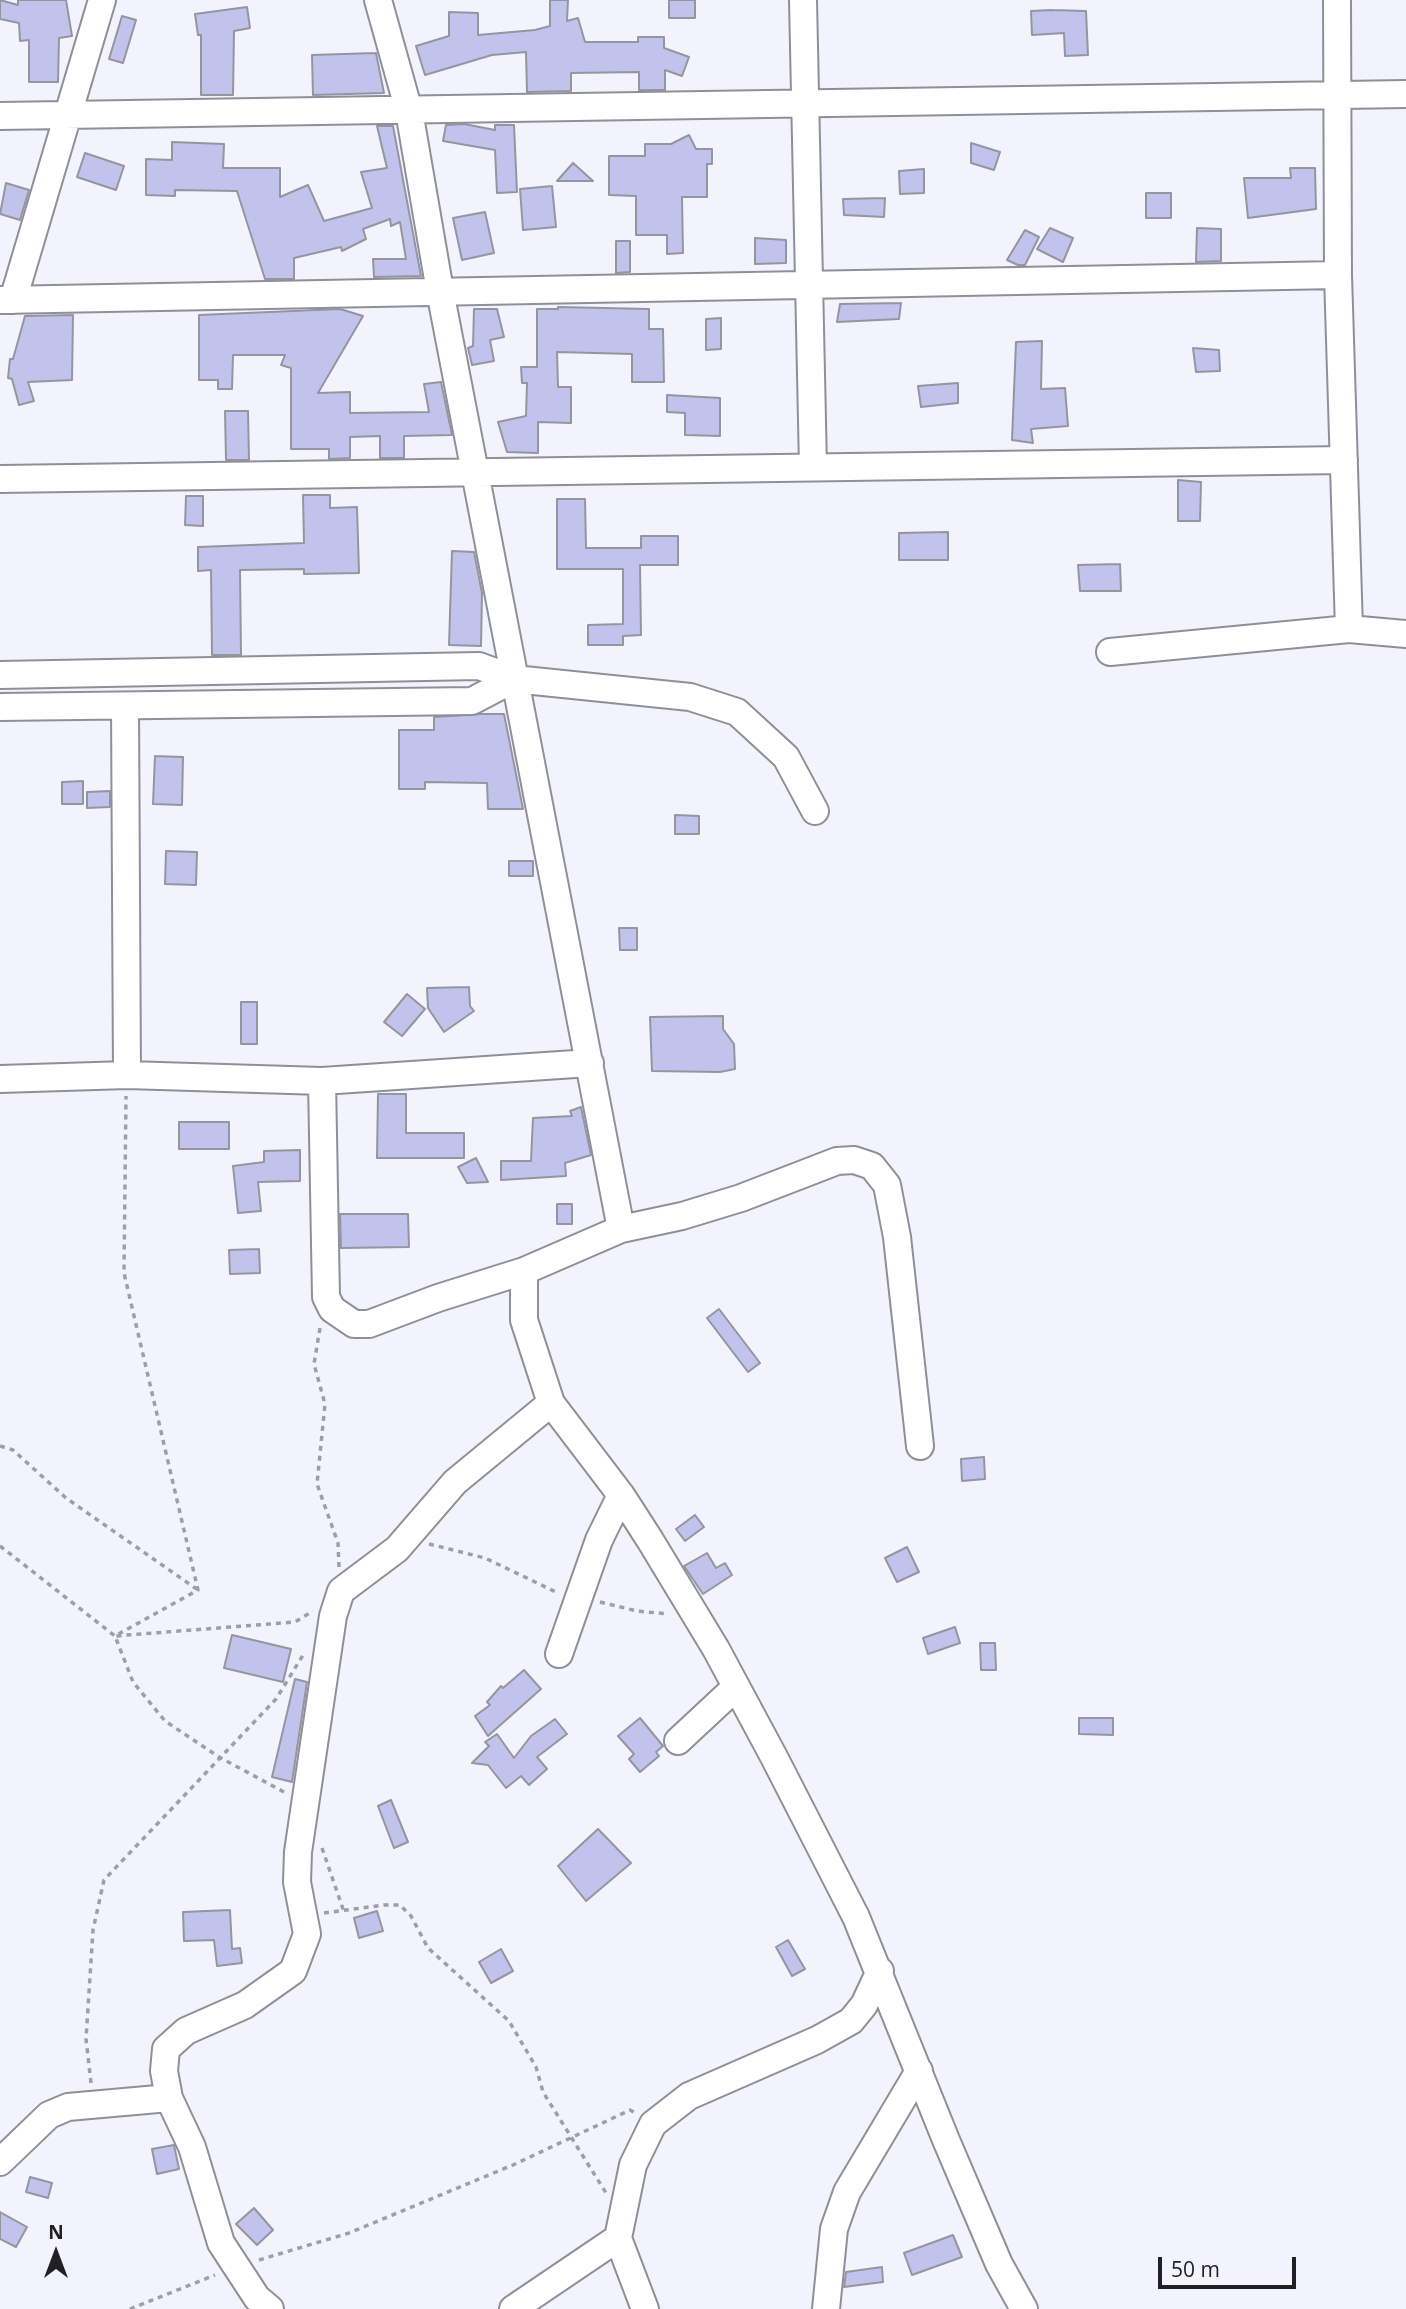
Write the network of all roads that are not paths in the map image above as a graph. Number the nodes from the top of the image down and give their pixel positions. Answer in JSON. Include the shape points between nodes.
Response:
{"nodes":[{"id":1,"x":103,"y":0,"type":"edge"},
{"id":2,"x":378,"y":0,"type":"edge"},
{"id":3,"x":803,"y":0,"type":"edge"},
{"id":4,"x":1337,"y":0,"type":"edge"},
{"id":5,"x":1406,"y":94,"type":"edge"},
{"id":6,"x":1337,"y":96,"type":"junction"},
{"id":7,"x":804,"y":103,"type":"junction"},
{"id":8,"x":409,"y":111,"type":"junction"},
{"id":9,"x":68,"y":114,"type":"junction"},
{"id":10,"x":0,"y":116,"type":"edge"},
{"id":11,"x":1338,"y":275,"type":"junction"},
{"id":12,"x":811,"y":285,"type":"junction"},
{"id":13,"x":440,"y":291,"type":"junction"},
{"id":14,"x":6,"y":300,"type":"edge"},
{"id":15,"x":1344,"y":460,"type":"junction"},
{"id":16,"x":813,"y":467,"type":"junction"},
{"id":17,"x":477,"y":473,"type":"junction"},
{"id":18,"x":0,"y":479,"type":"edge"},
{"id":19,"x":1349,"y":629,"type":"junction"},
{"id":20,"x":1406,"y":634,"type":"edge"},
{"id":21,"x":1110,"y":652,"type":"dead end"},
{"id":22,"x":0,"y":675,"type":"edge"},
{"id":23,"x":514,"y":679,"type":"junction"},
{"id":24,"x":125,"y":706,"type":"junction"},
{"id":25,"x":0,"y":707,"type":"edge"},
{"id":26,"x":815,"y":811,"type":"dead end"},
{"id":27,"x":590,"y":1063,"type":"junction"},
{"id":28,"x":127,"y":1075,"type":"junction"},
{"id":29,"x":0,"y":1079,"type":"edge"},
{"id":30,"x":323,"y":1081,"type":"junction"},
{"id":31,"x":621,"y":1229,"type":"junction"},
{"id":32,"x":524,"y":1271,"type":"junction"},
{"id":33,"x":551,"y":1403,"type":"junction"},
{"id":34,"x":920,"y":1446,"type":"dead end"},
{"id":35,"x":621,"y":1495,"type":"junction"},
{"id":36,"x":559,"y":1654,"type":"dead end"},
{"id":37,"x":736,"y":1687,"type":"junction"},
{"id":38,"x":678,"y":1741,"type":"dead end"},
{"id":39,"x":880,"y":1971,"type":"junction"},
{"id":40,"x":919,"y":2071,"type":"junction"},
{"id":41,"x":169,"y":2098,"type":"junction"},
{"id":42,"x":0,"y":2162,"type":"edge"},
{"id":43,"x":618,"y":2238,"type":"junction"},
{"id":44,"x":515,"y":2308,"type":"edge"},
{"id":45,"x":270,"y":2309,"type":"edge"},
{"id":46,"x":645,"y":2309,"type":"edge"},
{"id":47,"x":826,"y":2309,"type":"edge"},
{"id":48,"x":1024,"y":2309,"type":"edge"}],
"edges":[{"from":1,"to":9,"type":"street"},
{"from":2,"to":8,"type":"street"},
{"from":3,"to":7,"type":"street"},
{"from":4,"to":6,"type":"street"},
{"from":5,"to":6,"type":"street"},
{"from":6,"to":7,"type":"street"},
{"from":6,"to":11,"type":"street"},
{"from":7,"to":8,"type":"street"},
{"from":7,"to":12,"type":"street"},
{"from":8,"to":9,"type":"street"},
{"from":8,"to":13,"type":"street"},
{"from":9,"to":10,"type":"street"},
{"from":9,"to":14,"type":"street"},
{"from":11,"to":12,"type":"street"},
{"from":11,"to":15,"type":"street"},
{"from":12,"to":13,"type":"street"},
{"from":12,"to":16,"type":"street"},
{"from":13,"to":14,"type":"street"},
{"from":13,"to":17,"type":"street"},
{"from":15,"to":16,"type":"street"},
{"from":15,"to":19,"type":"street"},
{"from":16,"to":17,"type":"street"},
{"from":17,"to":18,"type":"street"},
{"from":17,"to":23,"type":"street"},
{"from":19,"to":20,"type":"street"},
{"from":19,"to":21,"type":"street"},
{"from":22,"to":23,"type":"street","via":[[479,666]]},
{"from":23,"to":24,"type":"street","via":[[472,701]]},
{"from":23,"to":26,"type":"street","via":[[690,698],[737,712],[786,757]]},
{"from":23,"to":27,"type":"street"},
{"from":24,"to":25,"type":"street"},
{"from":24,"to":28,"type":"street"},
{"from":27,"to":30,"type":"street"},
{"from":27,"to":31,"type":"street"},
{"from":28,"to":29,"type":"street"},
{"from":28,"to":30,"type":"street"},
{"from":30,"to":32,"type":"street","via":[[326,1297],[332,1309],[354,1324],[369,1324]]},
{"from":31,"to":32,"type":"street"},
{"from":31,"to":34,"type":"street","via":[[741,1198],[837,1161],[855,1160],[872,1166],[887,1185],[897,1237]]},
{"from":32,"to":33,"type":"street","via":[[524,1320]]},
{"from":33,"to":35,"type":"street"},
{"from":33,"to":41,"type":"street","via":[[455,1482],[397,1549],[341,1591],[332,1616],[298,1852],[297,1882],[307,1934],[293,1970],[245,2005],[186,2031],[166,2049],[163,2071]]},
{"from":35,"to":36,"type":"street","via":[[599,1540]]},
{"from":35,"to":37,"type":"street"},
{"from":37,"to":38,"type":"street"},
{"from":37,"to":39,"type":"street"},
{"from":39,"to":40,"type":"street"},
{"from":39,"to":43,"type":"street","via":[[851,2021],[690,2096],[653,2124],[633,2165]]},
{"from":40,"to":47,"type":"street","via":[[847,2192],[834,2229]]},
{"from":40,"to":48,"type":"street","via":[[999,2264]]},
{"from":41,"to":42,"type":"street","via":[[68,2107],[49,2115]]},
{"from":41,"to":45,"type":"street","via":[[192,2147],[221,2243],[257,2298]]},
{"from":43,"to":44,"type":"street"},
{"from":43,"to":46,"type":"street"}]}
